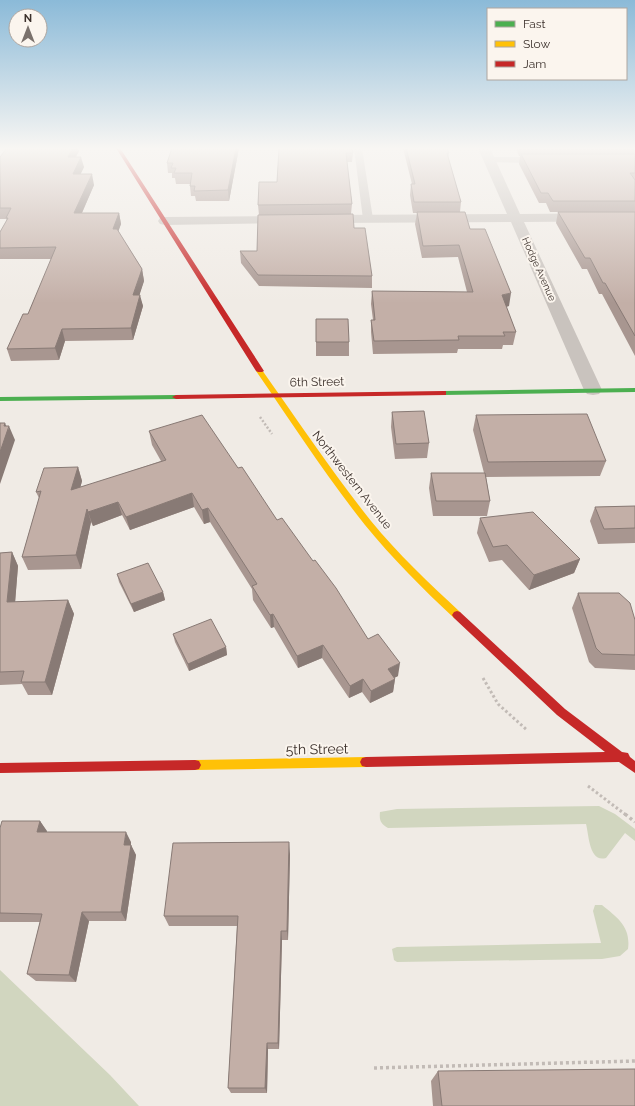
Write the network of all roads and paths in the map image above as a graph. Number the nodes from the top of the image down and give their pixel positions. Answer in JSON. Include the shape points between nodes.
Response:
{"nodes":[{"id":1,"x":151,"y":200,"type":"edge"},
{"id":2,"x":365,"y":200,"type":"edge"},
{"id":3,"x":508,"y":200,"type":"edge"},
{"id":4,"x":635,"y":217,"type":"edge"},
{"id":5,"x":516,"y":218,"type":"junction"},
{"id":6,"x":299,"y":219,"type":"edge"},
{"id":7,"x":314,"y":219,"type":"edge"},
{"id":8,"x":368,"y":219,"type":"junction"},
{"id":9,"x":165,"y":221,"type":"junction"},
{"id":10,"x":593,"y":390,"type":"junction"},
{"id":11,"x":635,"y":390,"type":"edge"},
{"id":12,"x":276,"y":395,"type":"junction"},
{"id":13,"x":0,"y":399,"type":"edge"},
{"id":14,"x":619,"y":757,"type":"junction"},
{"id":15,"x":635,"y":757,"type":"edge"},
{"id":16,"x":0,"y":768,"type":"edge"},
{"id":17,"x":635,"y":768,"type":"edge"},
{"id":18,"x":582,"y":782,"type":"dead end"},
{"id":19,"x":635,"y":822,"type":"edge"},
{"id":20,"x":635,"y":1061,"type":"edge"},
{"id":21,"x":374,"y":1068,"type":"dead end"}],
"edges":[{"from":1,"to":9,"type":"street","name":"Northwestern Avenue"},
{"from":2,"to":8,"type":"lane"},
{"from":3,"to":5,"type":"street","name":"Hodge Avenue"},
{"from":4,"to":5,"type":"street"},
{"from":5,"to":8,"type":"street"},
{"from":5,"to":10,"type":"street","name":"Hodge Avenue"},
{"from":6,"to":9,"type":"street"},
{"from":7,"to":8,"type":"street"},
{"from":9,"to":12,"type":"street","name":"Northwestern Avenue"},
{"from":10,"to":11,"type":"street","name":"6th Street"},
{"from":10,"to":12,"type":"street","name":"6th Street"},
{"from":12,"to":13,"type":"street","name":"6th Street"},
{"from":12,"to":14,"type":"street","name":"Northwestern Avenue","via":[[369,524],[424,584],[561,712]]},
{"from":14,"to":15,"type":"street","name":"5th Street"},
{"from":14,"to":16,"type":"street","name":"5th Street"},
{"from":14,"to":17,"type":"street","name":"Northwestern Avenue"},
{"from":18,"to":19,"type":"path"},
{"from":20,"to":21,"type":"path"}]}
